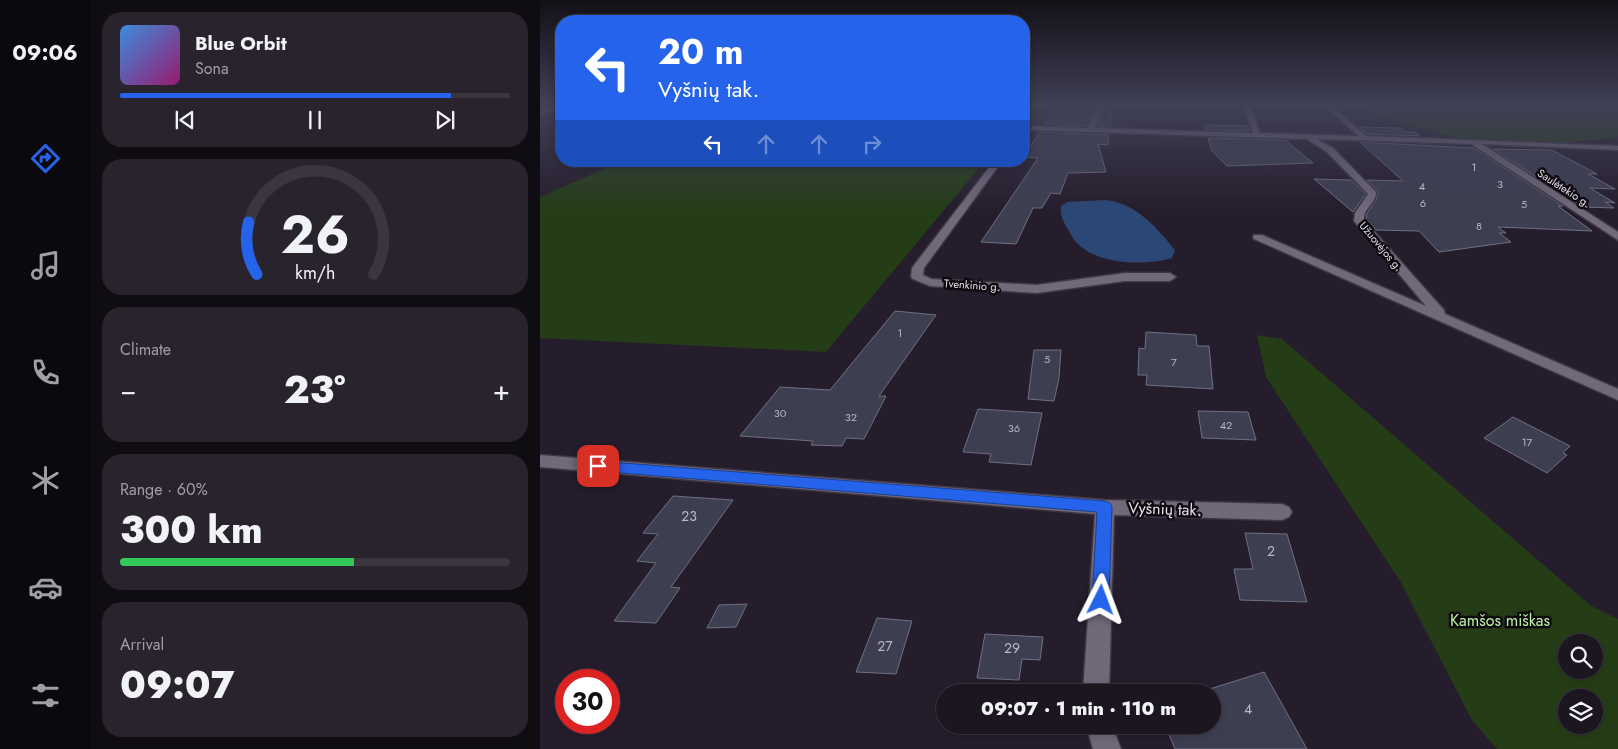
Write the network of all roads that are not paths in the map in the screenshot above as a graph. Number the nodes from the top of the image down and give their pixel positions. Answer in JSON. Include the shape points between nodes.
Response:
{"nodes":[{"id":1,"x":1315,"y":141,"type":"edge"},
{"id":2,"x":1435,"y":141,"type":"edge"},
{"id":3,"x":1473,"y":142,"type":"junction"},
{"id":4,"x":1618,"y":148,"type":"edge"},
{"id":5,"x":994,"y":167,"type":"edge"},
{"id":6,"x":1258,"y":237,"type":"dead end"},
{"id":7,"x":1618,"y":237,"type":"edge"},
{"id":8,"x":1170,"y":277,"type":"dead end"},
{"id":9,"x":1441,"y":316,"type":"junction"},
{"id":10,"x":1618,"y":395,"type":"edge"},
{"id":11,"x":540,"y":461,"type":"edge"},
{"id":12,"x":1105,"y":507,"type":"junction"},
{"id":13,"x":1282,"y":512,"type":"dead end"},
{"id":14,"x":1096,"y":684,"type":"edge"},
{"id":15,"x":1102,"y":734,"type":"edge"},
{"id":16,"x":1107,"y":749,"type":"edge"}],
"edges":[{"from":1,"to":9,"type":"street","name":"Užuovėjos g.","via":[[1330,150],[1374,194],[1361,210],[1359,221]]},
{"from":2,"to":3,"type":"street"},
{"from":3,"to":4,"type":"street"},
{"from":3,"to":7,"type":"street","name":"Saulėtekio g."},
{"from":5,"to":8,"type":"street","name":"Tvenkinio g.","via":[[918,268],[917,277],[930,282],[1037,290],[1125,277]]},
{"from":6,"to":9,"type":"street","name":"Užuovėjos g."},
{"from":9,"to":10,"type":"street","name":"Užuovėjos g."},
{"from":11,"to":12,"type":"street","name":"Vyšnių tak."},
{"from":12,"to":13,"type":"street","name":"Vyšnių tak."},
{"from":12,"to":14,"type":"street"},
{"from":15,"to":16,"type":"street"}]}
